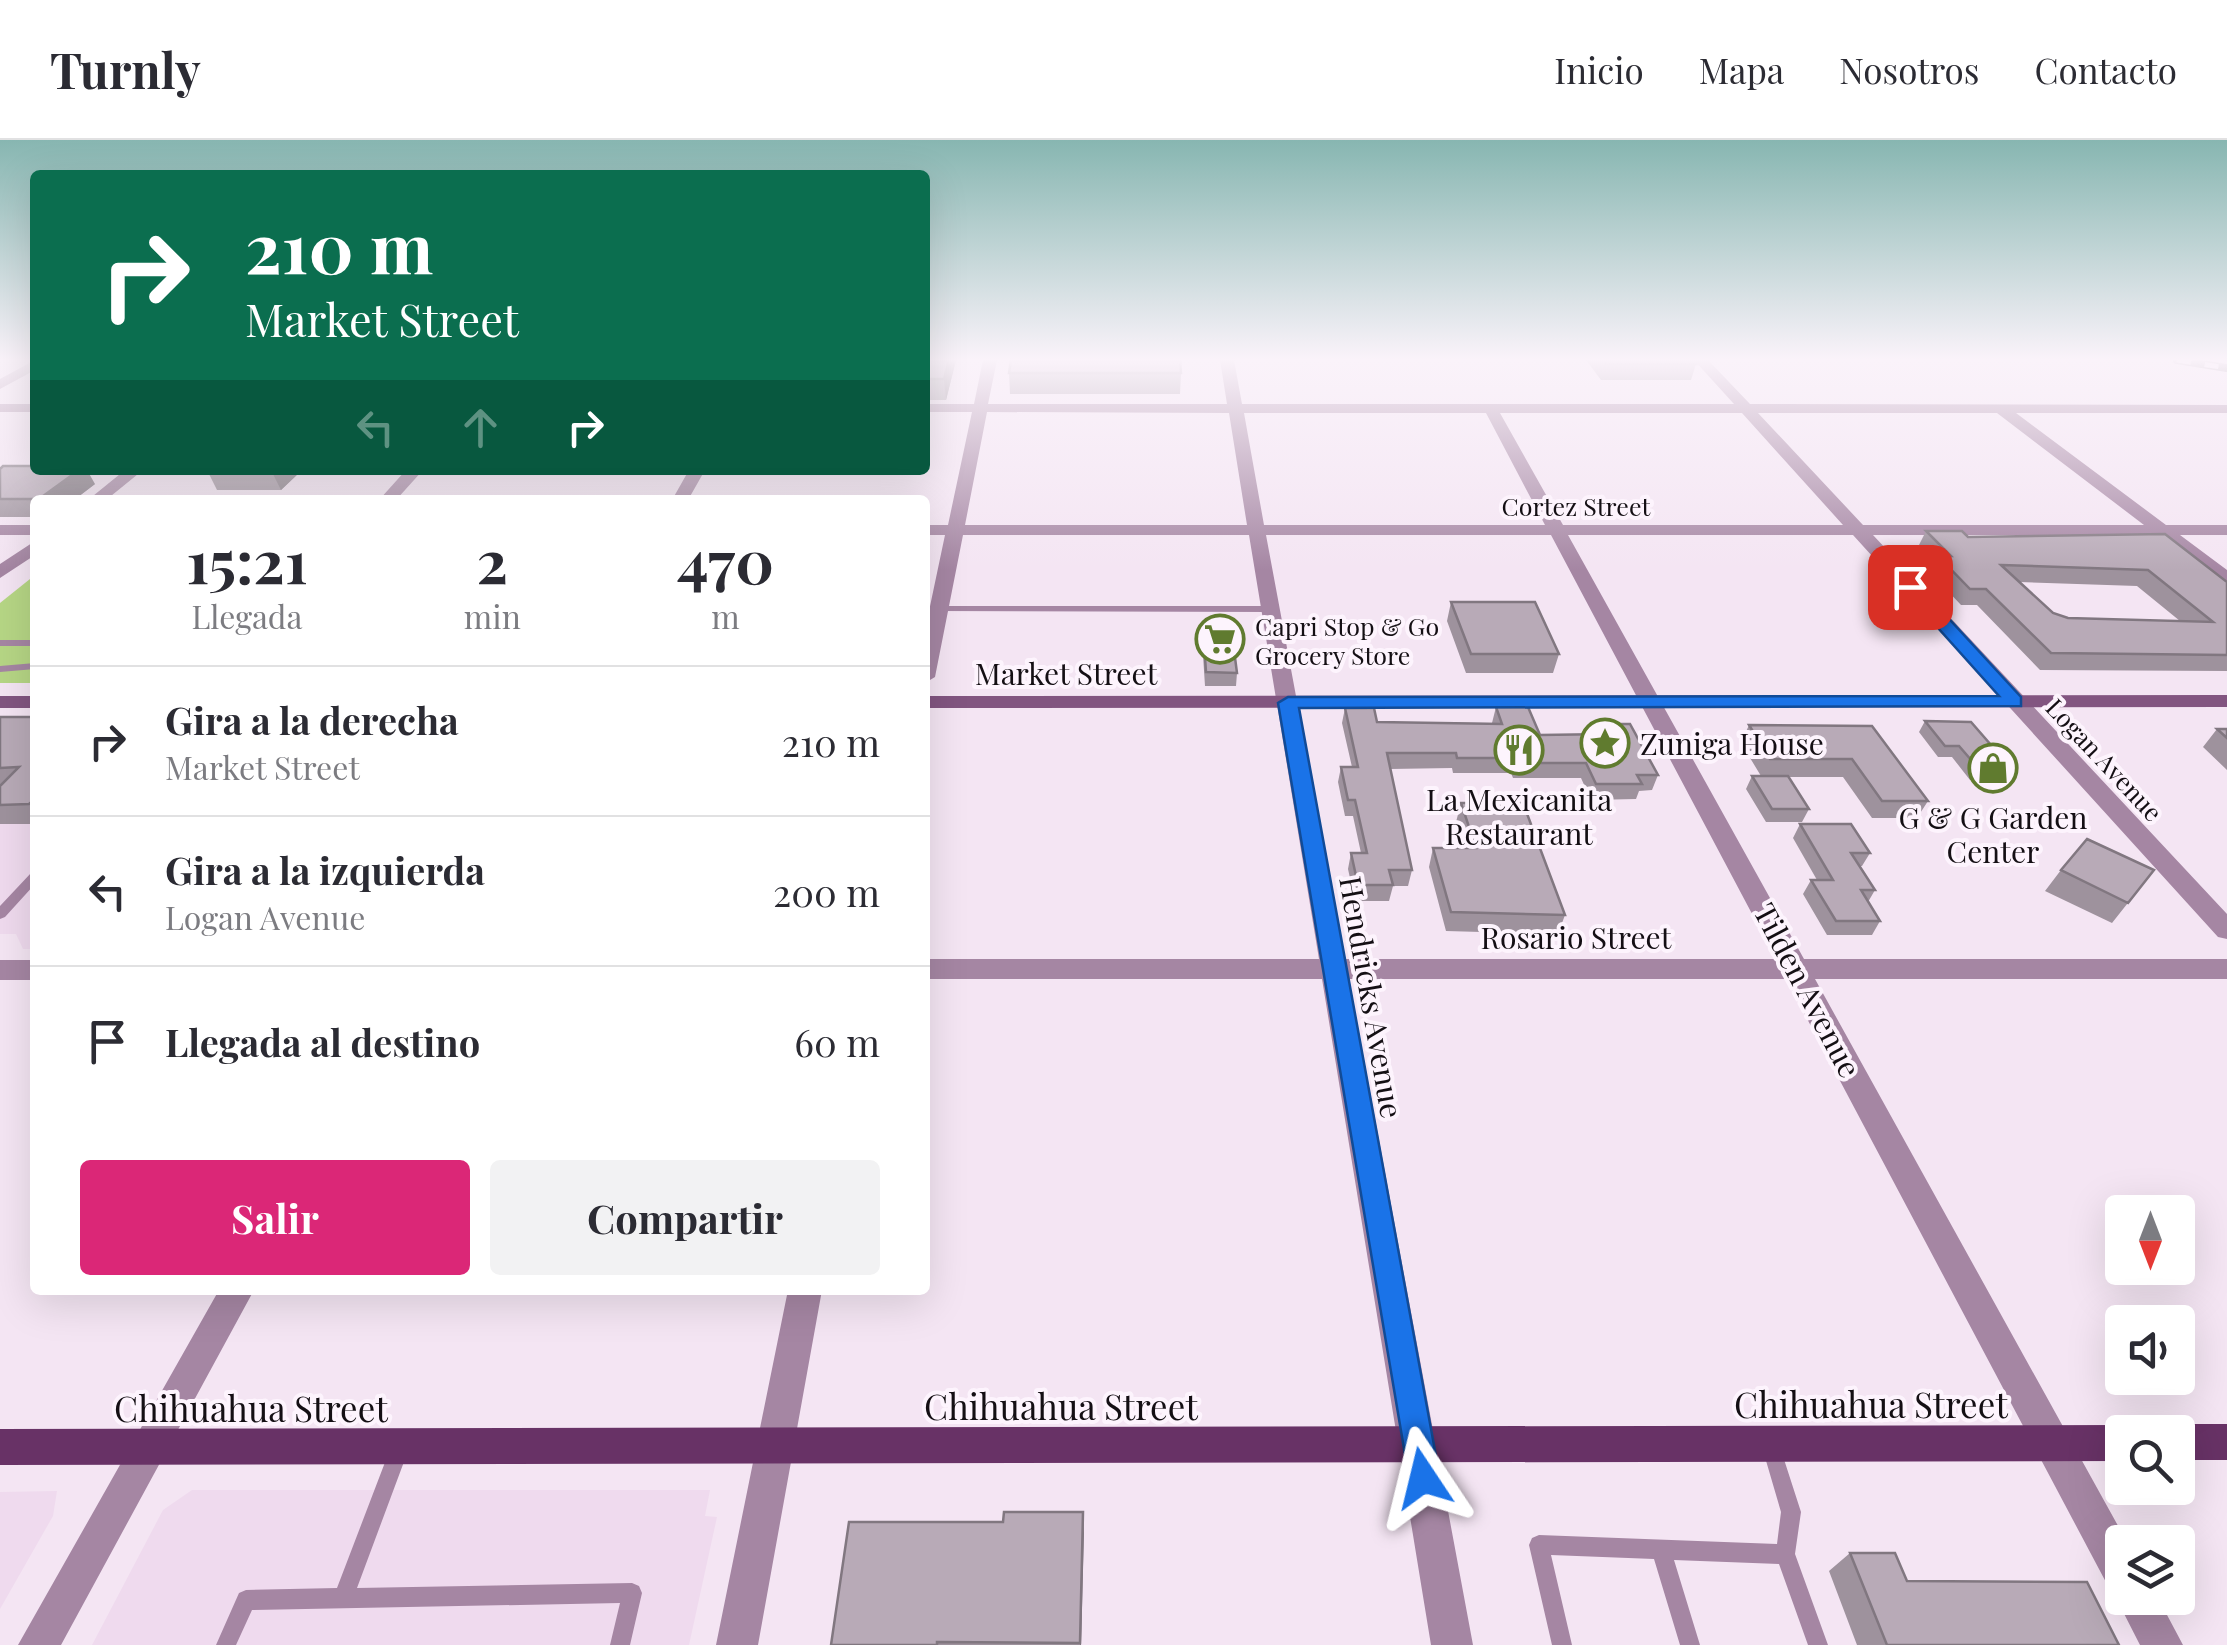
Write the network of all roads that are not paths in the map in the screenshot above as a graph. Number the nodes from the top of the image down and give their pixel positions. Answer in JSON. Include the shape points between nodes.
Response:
{"nodes":[{"id":1,"x":975,"y":430,"type":"edge"},
{"id":2,"x":1240,"y":430,"type":"edge"},
{"id":3,"x":1503,"y":430,"type":"edge"},
{"id":4,"x":1764,"y":430,"type":"edge"},
{"id":5,"x":2029,"y":430,"type":"edge"},
{"id":6,"x":128,"y":475,"type":"edge"},
{"id":7,"x":410,"y":475,"type":"edge"},
{"id":8,"x":102,"y":495,"type":"edge"},
{"id":9,"x":392,"y":495,"type":"edge"},
{"id":10,"x":0,"y":530,"type":"edge"},
{"id":11,"x":30,"y":530,"type":"edge"},
{"id":12,"x":930,"y":530,"type":"edge"},
{"id":13,"x":955,"y":530,"type":"junction"},
{"id":14,"x":1257,"y":530,"type":"junction"},
{"id":15,"x":1558,"y":530,"type":"junction"},
{"id":16,"x":1858,"y":530,"type":"junction"},
{"id":17,"x":2162,"y":530,"type":"junction"},
{"id":18,"x":2227,"y":530,"type":"edge"},
{"id":19,"x":30,"y":550,"type":"edge"},
{"id":20,"x":0,"y":573,"type":"edge"},
{"id":21,"x":2227,"y":579,"type":"edge"},
{"id":22,"x":939,"y":609,"type":"junction"},
{"id":23,"x":1271,"y":609,"type":"junction"},
{"id":24,"x":0,"y":643,"type":"edge"},
{"id":25,"x":30,"y":643,"type":"edge"},
{"id":26,"x":930,"y":652,"type":"edge"},
{"id":27,"x":30,"y":666,"type":"edge"},
{"id":28,"x":0,"y":669,"type":"edge"},
{"id":29,"x":2227,"y":701,"type":"edge"},
{"id":30,"x":0,"y":702,"type":"edge"},
{"id":31,"x":30,"y":702,"type":"edge"},
{"id":32,"x":930,"y":702,"type":"edge"},
{"id":33,"x":1652,"y":702,"type":"junction"},
{"id":34,"x":2014,"y":702,"type":"junction"},
{"id":35,"x":1288,"y":703,"type":"junction"},
{"id":36,"x":30,"y":881,"type":"edge"},
{"id":37,"x":0,"y":914,"type":"edge"},
{"id":38,"x":2227,"y":930,"type":"edge"},
{"id":39,"x":0,"y":970,"type":"edge"},
{"id":40,"x":30,"y":970,"type":"edge"},
{"id":41,"x":930,"y":970,"type":"edge"},
{"id":42,"x":1335,"y":970,"type":"junction"},
{"id":43,"x":1797,"y":970,"type":"junction"},
{"id":44,"x":2227,"y":970,"type":"edge"},
{"id":45,"x":234,"y":1295,"type":"edge"},
{"id":46,"x":805,"y":1295,"type":"edge"},
{"id":47,"x":2105,"y":1442,"type":"edge"},
{"id":48,"x":2195,"y":1442,"type":"edge"},
{"id":49,"x":2227,"y":1442,"type":"edge"},
{"id":50,"x":2052,"y":1443,"type":"junction"},
{"id":51,"x":1417,"y":1444,"type":"junction"},
{"id":52,"x":1770,"y":1444,"type":"junction"},
{"id":53,"x":401,"y":1446,"type":"junction"},
{"id":54,"x":775,"y":1446,"type":"junction"},
{"id":55,"x":0,"y":1447,"type":"edge"},
{"id":56,"x":148,"y":1447,"type":"junction"},
{"id":57,"x":2105,"y":1541,"type":"edge"},
{"id":58,"x":1662,"y":1550,"type":"junction"},
{"id":59,"x":1784,"y":1554,"type":"junction"},
{"id":60,"x":343,"y":1598,"type":"junction"},
{"id":61,"x":2145,"y":1615,"type":"edge"},
{"id":62,"x":39,"y":1645,"type":"edge"},
{"id":63,"x":226,"y":1645,"type":"edge"},
{"id":64,"x":620,"y":1645,"type":"edge"},
{"id":65,"x":737,"y":1645,"type":"edge"},
{"id":66,"x":1452,"y":1645,"type":"edge"},
{"id":67,"x":1562,"y":1645,"type":"edge"},
{"id":68,"x":1690,"y":1645,"type":"edge"},
{"id":69,"x":1818,"y":1645,"type":"edge"},
{"id":70,"x":2162,"y":1645,"type":"edge"}],
"edges":[{"from":1,"to":13,"type":"street"},
{"from":2,"to":14,"type":"street","name":"Hendricks Avenue"},
{"from":3,"to":15,"type":"street","name":"Tilden Avenue"},
{"from":4,"to":16,"type":"street","name":"Logan Avenue"},
{"from":5,"to":17,"type":"street"},
{"from":6,"to":8,"type":"street"},
{"from":7,"to":9,"type":"street"},
{"from":10,"to":11,"type":"street"},
{"from":12,"to":13,"type":"street","name":"Cortez Street"},
{"from":13,"to":14,"type":"street","name":"Cortez Street"},
{"from":13,"to":22,"type":"street"},
{"from":14,"to":15,"type":"street","name":"Cortez Street"},
{"from":14,"to":23,"type":"street","name":"Hendricks Avenue"},
{"from":15,"to":16,"type":"street","name":"Cortez Street"},
{"from":15,"to":33,"type":"street","name":"Tilden Avenue"},
{"from":16,"to":17,"type":"street","name":"Cortez Street"},
{"from":16,"to":34,"type":"street","name":"Logan Avenue"},
{"from":17,"to":18,"type":"street","name":"Cortez Street"},
{"from":17,"to":21,"type":"street"},
{"from":19,"to":20,"type":"street"},
{"from":22,"to":23,"type":"lane"},
{"from":22,"to":26,"type":"street"},
{"from":23,"to":35,"type":"street","name":"Hendricks Avenue"},
{"from":24,"to":25,"type":"lane"},
{"from":27,"to":28,"type":"lane"},
{"from":29,"to":34,"type":"street","name":"Market Street"},
{"from":30,"to":31,"type":"street"},
{"from":32,"to":35,"type":"street","name":"Market Street"},
{"from":33,"to":34,"type":"street","name":"Market Street"},
{"from":33,"to":35,"type":"street","name":"Market Street"},
{"from":33,"to":43,"type":"street","name":"Tilden Avenue"},
{"from":34,"to":38,"type":"street","name":"Logan Avenue"},
{"from":35,"to":42,"type":"street","name":"Hendricks Avenue"},
{"from":36,"to":37,"type":"lane"},
{"from":39,"to":40,"type":"street"},
{"from":41,"to":42,"type":"street","name":"Rosario Street"},
{"from":42,"to":43,"type":"street","name":"Rosario Street"},
{"from":42,"to":51,"type":"street","name":"Hendricks Avenue"},
{"from":43,"to":44,"type":"street","name":"Rosario Street"},
{"from":43,"to":50,"type":"street","name":"Tilden Avenue"},
{"from":45,"to":56,"type":"street"},
{"from":46,"to":54,"type":"street"},
{"from":47,"to":50,"type":"main road","name":"Chihuahua Street"},
{"from":48,"to":49,"type":"main road"},
{"from":50,"to":52,"type":"main road","name":"Chihuahua Street"},
{"from":50,"to":57,"type":"street","name":"Tilden Avenue"},
{"from":51,"to":52,"type":"main road","name":"Chihuahua Street"},
{"from":51,"to":54,"type":"main road","name":"Chihuahua Street"},
{"from":51,"to":66,"type":"street","name":"Hendricks Avenue"},
{"from":52,"to":59,"type":"lane","via":[[1790,1512]]},
{"from":53,"to":54,"type":"main road","name":"Chihuahua Street"},
{"from":53,"to":56,"type":"main road","name":"Chihuahua Street"},
{"from":53,"to":60,"type":"lane"},
{"from":54,"to":65,"type":"street"},
{"from":55,"to":56,"type":"main road","name":"Chihuahua Street"},
{"from":56,"to":62,"type":"street"},
{"from":58,"to":59,"type":"lane"},
{"from":58,"to":67,"type":"lane","via":[[1540,1545]]},
{"from":58,"to":68,"type":"lane"},
{"from":59,"to":69,"type":"lane"},
{"from":60,"to":63,"type":"lane","via":[[246,1600]]},
{"from":60,"to":64,"type":"lane","via":[[632,1593]]},
{"from":61,"to":70,"type":"street"}]}
